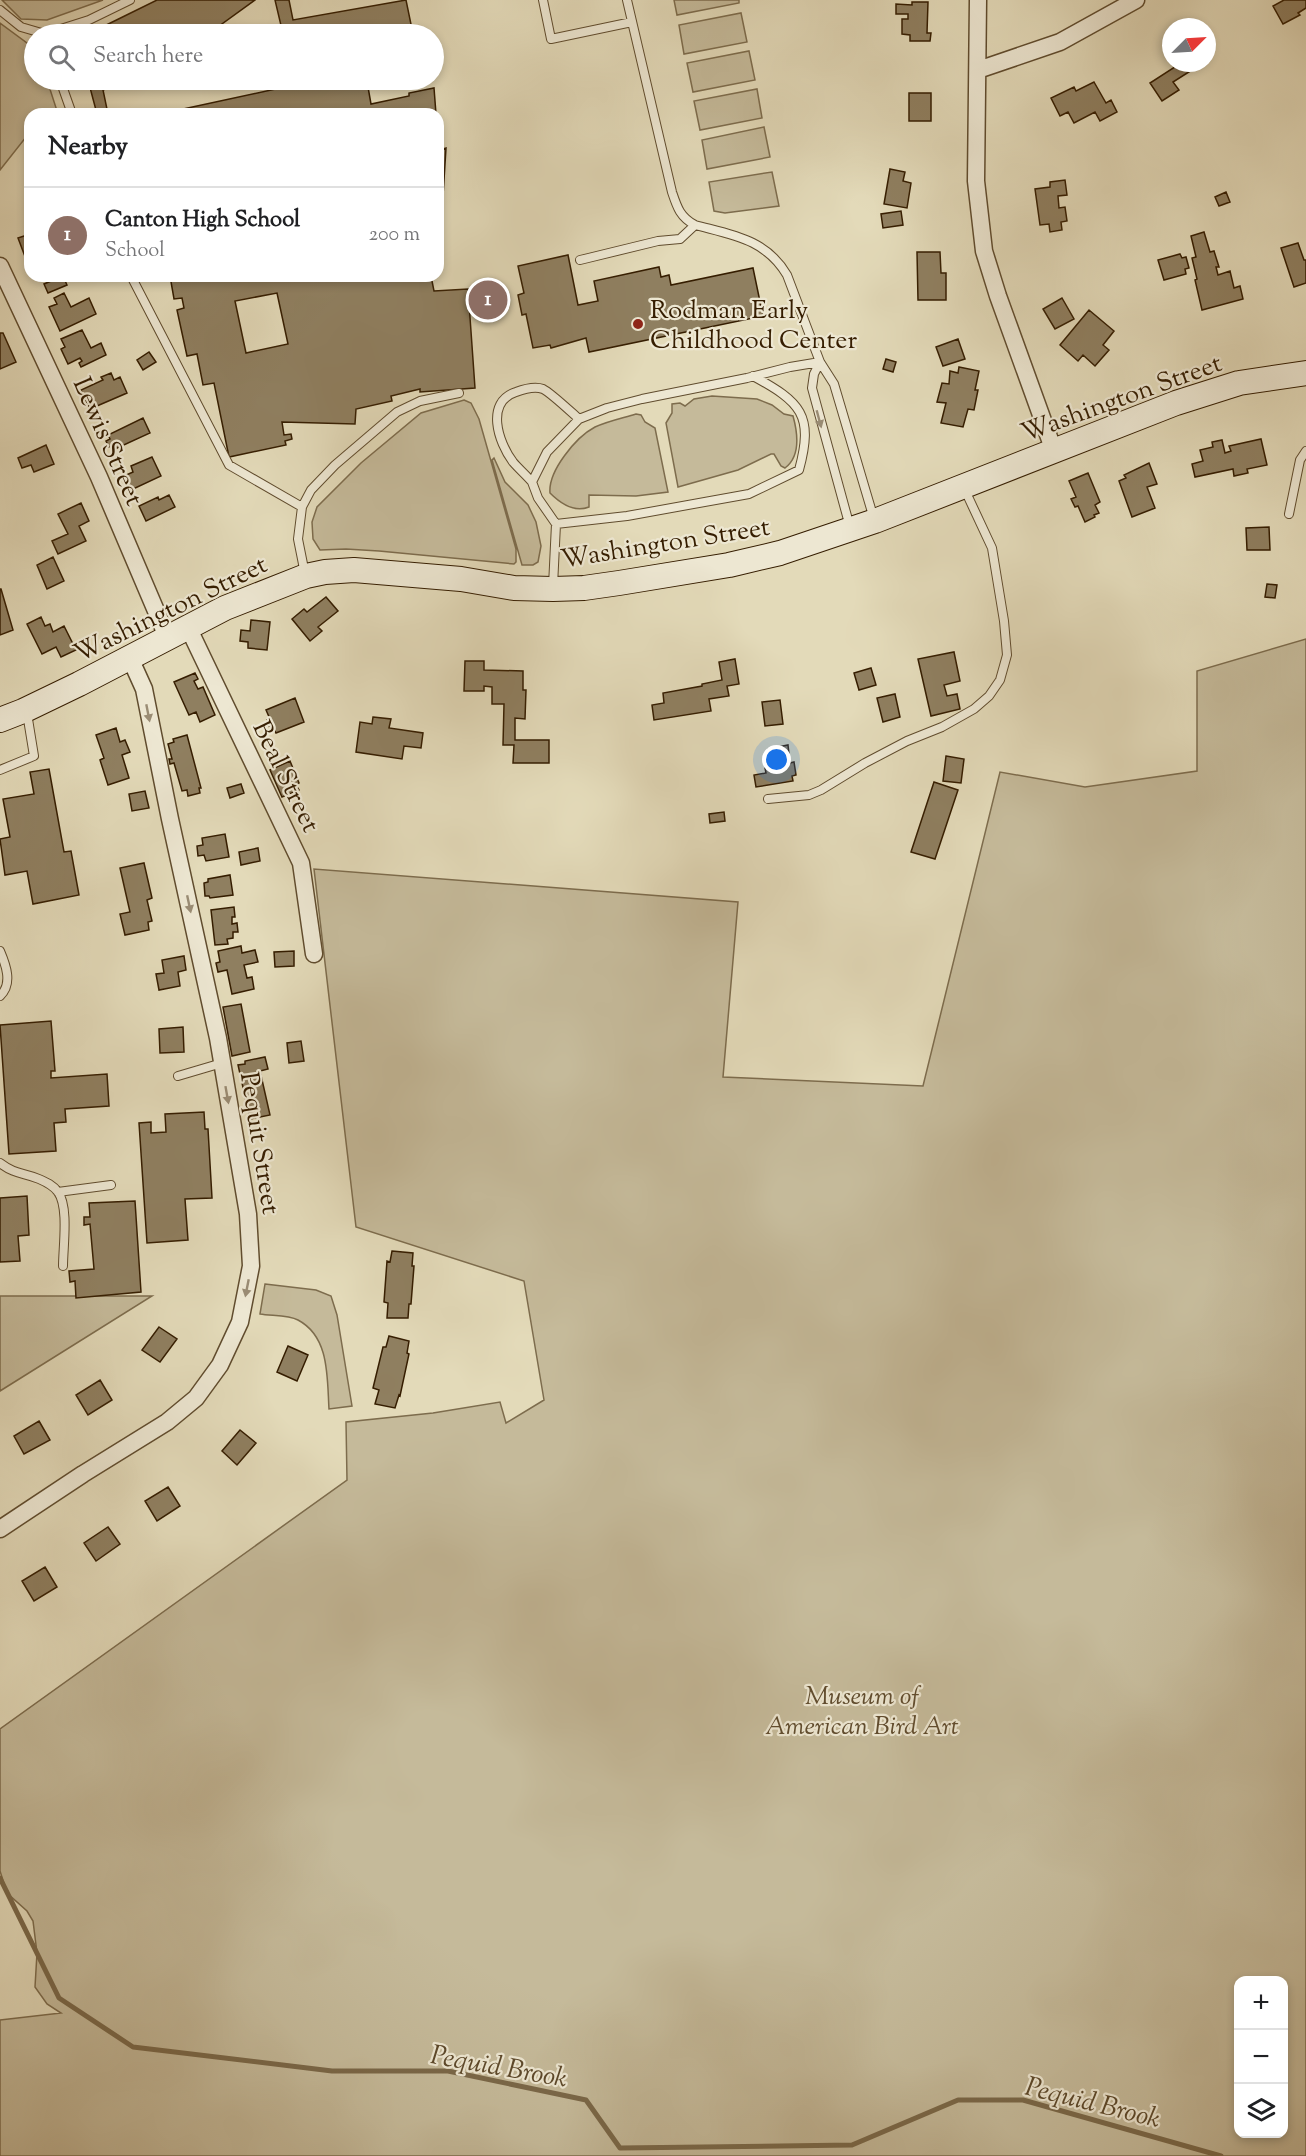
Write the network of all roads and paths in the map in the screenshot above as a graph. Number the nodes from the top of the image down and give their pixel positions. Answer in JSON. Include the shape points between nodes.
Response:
{"nodes":[{"id":1,"x":130,"y":0,"type":"edge"},
{"id":2,"x":543,"y":0,"type":"edge"},
{"id":3,"x":627,"y":0,"type":"edge"},
{"id":4,"x":978,"y":0,"type":"edge"},
{"id":5,"x":1136,"y":0,"type":"edge"},
{"id":6,"x":0,"y":10,"type":"edge"},
{"id":7,"x":632,"y":22,"type":"junction"},
{"id":8,"x":76,"y":24,"type":"edge"},
{"id":9,"x":24,"y":28,"type":"edge"},
{"id":10,"x":978,"y":70,"type":"junction"},
{"id":11,"x":64,"y":90,"type":"edge"},
{"id":12,"x":70,"y":108,"type":"edge"},
{"id":13,"x":694,"y":225,"type":"junction"},
{"id":14,"x":580,"y":260,"type":"dead end"},
{"id":15,"x":0,"y":266,"type":"edge"},
{"id":16,"x":134,"y":282,"type":"edge"},
{"id":17,"x":820,"y":363,"type":"junction"},
{"id":18,"x":1306,"y":373,"type":"edge"},
{"id":19,"x":753,"y":376,"type":"junction"},
{"id":20,"x":459,"y":393,"type":"dead end"},
{"id":21,"x":579,"y":419,"type":"junction"},
{"id":22,"x":1054,"y":451,"type":"junction"},
{"id":23,"x":1306,"y":451,"type":"edge"},
{"id":24,"x":532,"y":482,"type":"junction"},
{"id":25,"x":964,"y":487,"type":"junction"},
{"id":26,"x":302,"y":507,"type":"junction"},
{"id":27,"x":1289,"y":514,"type":"dead end"},
{"id":28,"x":875,"y":521,"type":"junction"},
{"id":29,"x":556,"y":524,"type":"junction"},
{"id":30,"x":851,"y":530,"type":"junction"},
{"id":31,"x":306,"y":576,"type":"junction"},
{"id":32,"x":553,"y":589,"type":"junction"},
{"id":33,"x":178,"y":633,"type":"junction"},
{"id":34,"x":130,"y":658,"type":"junction"},
{"id":35,"x":26,"y":710,"type":"junction"},
{"id":36,"x":0,"y":720,"type":"edge"},
{"id":37,"x":0,"y":770,"type":"edge"},
{"id":38,"x":768,"y":799,"type":"dead end"},
{"id":39,"x":0,"y":951,"type":"edge"},
{"id":40,"x":314,"y":954,"type":"dead end"},
{"id":41,"x":0,"y":996,"type":"edge"},
{"id":42,"x":222,"y":1063,"type":"junction"},
{"id":43,"x":178,"y":1076,"type":"dead end"},
{"id":44,"x":0,"y":1164,"type":"edge"},
{"id":45,"x":111,"y":1185,"type":"dead end"},
{"id":46,"x":58,"y":1192,"type":"junction"},
{"id":47,"x":63,"y":1266,"type":"dead end"},
{"id":48,"x":0,"y":1529,"type":"edge"}],
"edges":[{"from":1,"to":8,"type":"lane"},
{"from":2,"to":7,"type":"lane","via":[[551,39]]},
{"from":3,"to":7,"type":"lane"},
{"from":4,"to":10,"type":"street"},
{"from":5,"to":10,"type":"street","via":[[1060,42]]},
{"from":6,"to":9,"type":"lane"},
{"from":7,"to":13,"type":"lane","via":[[672,192],[680,214]]},
{"from":10,"to":22,"type":"street","via":[[976,182],[984,251]]},
{"from":11,"to":12,"type":"lane"},
{"from":13,"to":14,"type":"lane","via":[[680,239]]},
{"from":13,"to":17,"type":"lane","via":[[759,245],[775,256],[787,275]]},
{"from":15,"to":33,"type":"street","name":"Lewis Street","via":[[99,477]]},
{"from":16,"to":26,"type":"lane","via":[[229,465]]},
{"from":17,"to":19,"type":"lane"},
{"from":17,"to":28,"type":"lane","via":[[834,384]]},
{"from":17,"to":30,"type":"lane","one_way":true,"via":[[812,388]]},
{"from":18,"to":22,"type":"main road","name":"Washington Street","via":[[1239,383]]},
{"from":19,"to":21,"type":"lane","via":[[607,408]]},
{"from":19,"to":29,"type":"lane","via":[[793,401],[803,419],[806,444],[799,470],[749,494],[627,516]]},
{"from":20,"to":26,"type":"lane","via":[[420,401],[397,412],[335,465],[311,490]]},
{"from":21,"to":24,"type":"lane","via":[[548,452]]},
{"from":21,"to":24,"type":"lane","via":[[543,389],[528,388],[501,401],[496,412],[500,438],[512,461]]},
{"from":22,"to":25,"type":"main road","name":"Washington Street"},
{"from":23,"to":27,"type":"lane","via":[[1300,460]]},
{"from":24,"to":29,"type":"lane"},
{"from":25,"to":28,"type":"main road","name":"Washington Street"},
{"from":25,"to":38,"type":"lane","via":[[992,548],[1007,655],[1000,680],[974,709],[942,727],[907,741],[809,795]]},
{"from":26,"to":31,"type":"lane","via":[[298,538]]},
{"from":28,"to":30,"type":"main road","name":"Washington Street"},
{"from":29,"to":32,"type":"lane"},
{"from":30,"to":32,"type":"main road","name":"Washington Street","via":[[780,554],[729,565],[619,584]]},
{"from":31,"to":32,"type":"main road","name":"Washington Street","via":[[354,570]]},
{"from":31,"to":33,"type":"main road","name":"Washington Street","via":[[225,608]]},
{"from":33,"to":34,"type":"main road","name":"Washington Street"},
{"from":33,"to":40,"type":"street","name":"Beal Street","via":[[301,863]]},
{"from":34,"to":35,"type":"main road","name":"Washington Street"},
{"from":34,"to":42,"type":"street","name":"Pequit Street","one_way":true,"via":[[144,689]]},
{"from":35,"to":36,"type":"main road","name":"Washington Street"},
{"from":35,"to":37,"type":"lane","via":[[33,756]]},
{"from":39,"to":41,"type":"lane","via":[[8,983]]},
{"from":42,"to":43,"type":"lane"},
{"from":42,"to":48,"type":"street","name":"Pequit Street","one_way":true,"via":[[248,1214],[251,1266],[240,1322],[220,1365],[196,1398],[167,1422]]},
{"from":44,"to":46,"type":"lane","via":[[12,1172],[49,1183]]},
{"from":45,"to":46,"type":"lane"},
{"from":46,"to":47,"type":"lane","via":[[64,1205]]}]}
